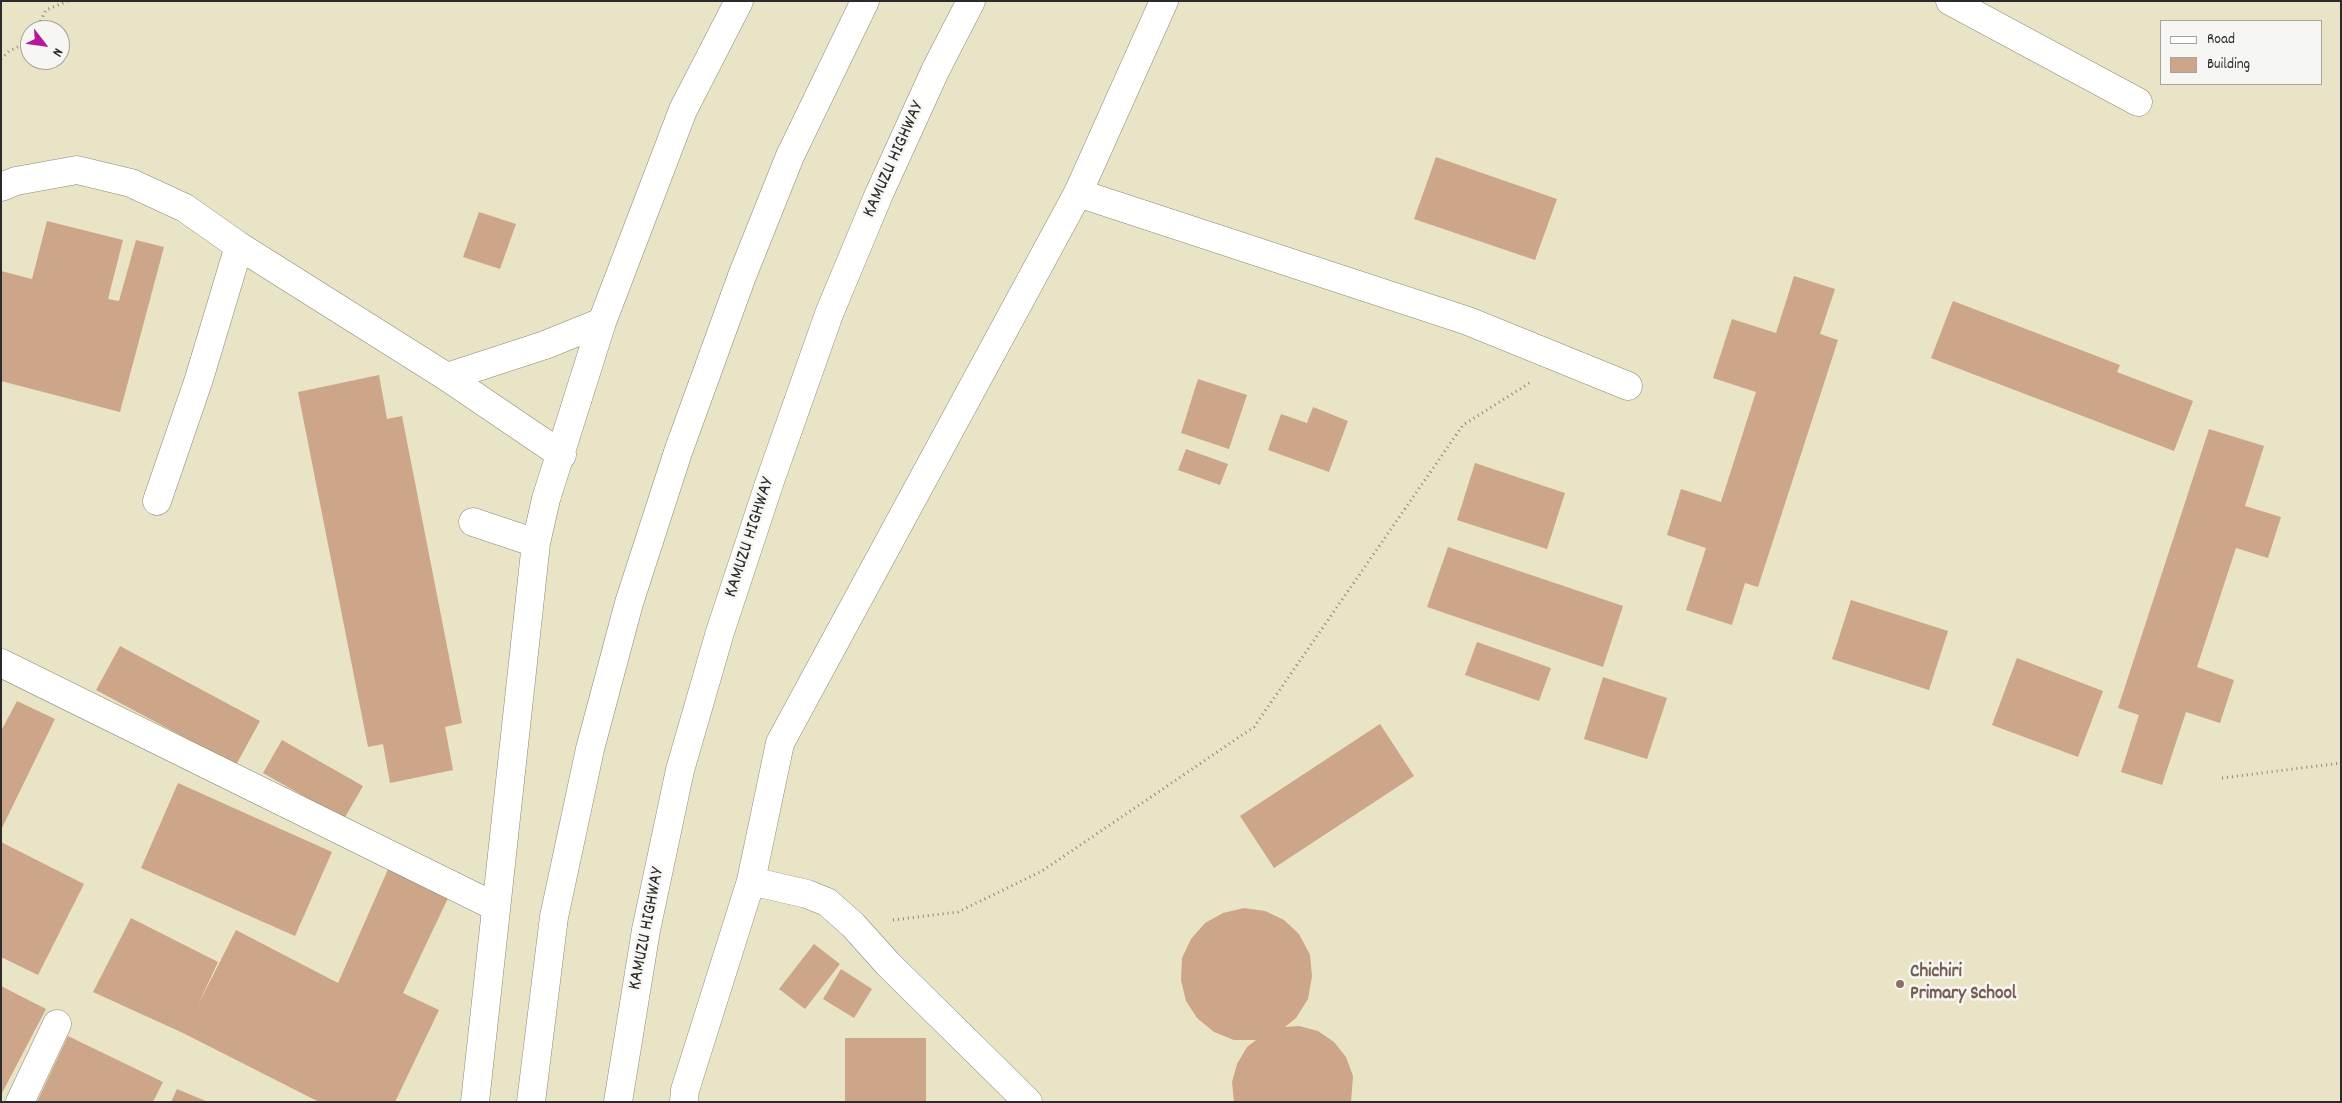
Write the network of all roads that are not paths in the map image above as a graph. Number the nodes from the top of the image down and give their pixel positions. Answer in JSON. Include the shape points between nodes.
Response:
{"nodes":[{"id":1,"x":739,"y":1,"type":"edge"},
{"id":2,"x":865,"y":1,"type":"edge"},
{"id":3,"x":971,"y":1,"type":"edge"},
{"id":4,"x":1164,"y":1,"type":"edge"},
{"id":5,"x":1950,"y":1,"type":"edge"},
{"id":6,"x":2138,"y":102,"type":"dead end"},
{"id":7,"x":1,"y":187,"type":"edge"},
{"id":8,"x":1078,"y":193,"type":"junction"},
{"id":9,"x":239,"y":246,"type":"junction"},
{"id":10,"x":602,"y":322,"type":"junction"},
{"id":11,"x":447,"y":377,"type":"junction"},
{"id":12,"x":1628,"y":386,"type":"dead end"},
{"id":13,"x":562,"y":455,"type":"junction"},
{"id":14,"x":157,"y":501,"type":"dead end"},
{"id":15,"x":473,"y":522,"type":"dead end"},
{"id":16,"x":536,"y":543,"type":"junction"},
{"id":17,"x":1,"y":663,"type":"edge"},
{"id":18,"x":751,"y":881,"type":"junction"},
{"id":19,"x":496,"y":907,"type":"junction"},
{"id":20,"x":57,"y":1024,"type":"dead end"},
{"id":21,"x":20,"y":1102,"type":"edge"},
{"id":22,"x":475,"y":1102,"type":"edge"},
{"id":23,"x":532,"y":1102,"type":"edge"},
{"id":24,"x":618,"y":1102,"type":"edge"},
{"id":25,"x":684,"y":1102,"type":"edge"},
{"id":26,"x":1028,"y":1102,"type":"edge"}],
"edges":[{"from":1,"to":10,"type":"main road","via":[[683,110]]},
{"from":2,"to":23,"type":"main road","via":[[790,156],[742,276],[678,452],[629,603],[590,749],[554,917]]},
{"from":3,"to":24,"type":"main road","name":"KAMUZU HIGHWAY","via":[[936,69],[828,314],[720,632],[680,770],[650,911]]},
{"from":4,"to":8,"type":"main road"},
{"from":5,"to":6,"type":"main road"},
{"from":7,"to":9,"type":"main road","via":[[16,181],[77,170],[131,183],[185,208]]},
{"from":8,"to":12,"type":"main road","via":[[1468,320]]},
{"from":8,"to":18,"type":"main road","via":[[780,743]]},
{"from":9,"to":11,"type":"main road"},
{"from":9,"to":14,"type":"main road","via":[[199,379]]},
{"from":10,"to":11,"type":"main road","via":[[545,345]]},
{"from":10,"to":13,"type":"main road"},
{"from":11,"to":13,"type":"main road"},
{"from":13,"to":16,"type":"main road","via":[[546,499]]},
{"from":15,"to":16,"type":"main road"},
{"from":16,"to":19,"type":"main road"},
{"from":17,"to":19,"type":"main road"},
{"from":18,"to":25,"type":"main road","via":[[685,1090]]},
{"from":18,"to":26,"type":"main road","via":[[827,902]]},
{"from":19,"to":22,"type":"main road"},
{"from":20,"to":21,"type":"main road"}]}
